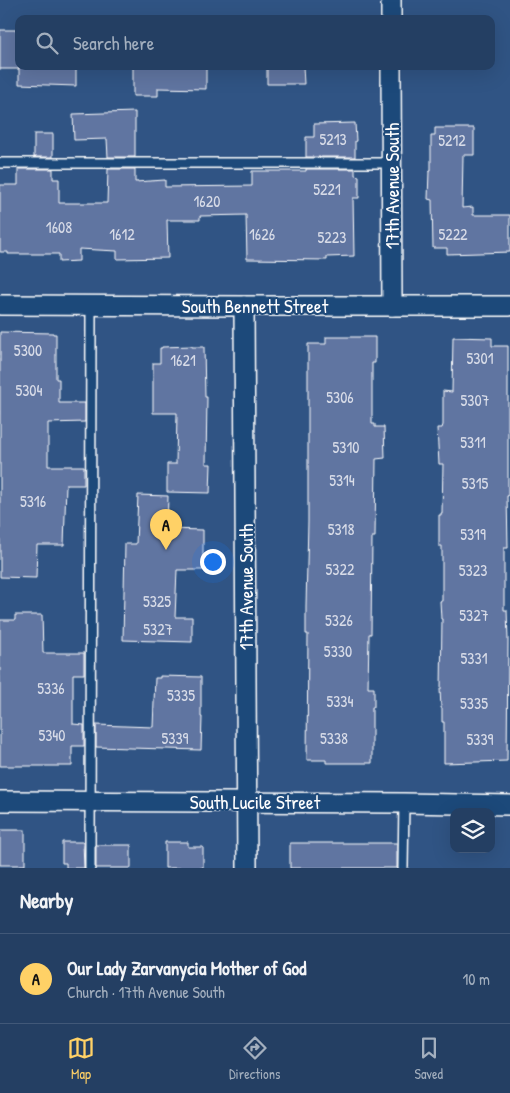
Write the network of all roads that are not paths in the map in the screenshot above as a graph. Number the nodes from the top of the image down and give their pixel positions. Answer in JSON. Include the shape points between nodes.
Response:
{"nodes":[{"id":1,"x":391,"y":0,"type":"edge"},
{"id":2,"x":391,"y":15,"type":"edge"},
{"id":3,"x":391,"y":70,"type":"edge"},
{"id":4,"x":0,"y":163,"type":"edge"},
{"id":5,"x":392,"y":163,"type":"junction"},
{"id":6,"x":0,"y":304,"type":"edge"},
{"id":7,"x":90,"y":305,"type":"junction"},
{"id":8,"x":244,"y":306,"type":"junction"},
{"id":9,"x":392,"y":306,"type":"junction"},
{"id":10,"x":510,"y":306,"type":"edge"},
{"id":11,"x":0,"y":801,"type":"edge"},
{"id":12,"x":90,"y":801,"type":"junction"},
{"id":13,"x":247,"y":802,"type":"junction"},
{"id":14,"x":404,"y":803,"type":"junction"},
{"id":15,"x":510,"y":805,"type":"edge"},
{"id":16,"x":90,"y":868,"type":"edge"},
{"id":17,"x":247,"y":868,"type":"edge"},
{"id":18,"x":404,"y":868,"type":"edge"}],
"edges":[{"from":1,"to":2,"type":"street"},
{"from":3,"to":5,"type":"street","name":"17th Avenue South"},
{"from":4,"to":5,"type":"lane"},
{"from":5,"to":9,"type":"street","name":"17th Avenue South"},
{"from":6,"to":7,"type":"street","name":"South Bennett Street"},
{"from":7,"to":8,"type":"street","name":"South Bennett Street"},
{"from":7,"to":12,"type":"lane"},
{"from":8,"to":9,"type":"street","name":"South Bennett Street"},
{"from":8,"to":13,"type":"street","name":"17th Avenue South"},
{"from":9,"to":10,"type":"street","name":"South Bennett Street"},
{"from":11,"to":12,"type":"street","name":"South Lucile Street"},
{"from":12,"to":13,"type":"street","name":"South Lucile Street"},
{"from":12,"to":16,"type":"lane"},
{"from":13,"to":14,"type":"street","name":"South Lucile Street"},
{"from":13,"to":17,"type":"street","name":"17th Avenue South"},
{"from":14,"to":15,"type":"street","name":"South Lucile Street"},
{"from":14,"to":18,"type":"lane"}]}
